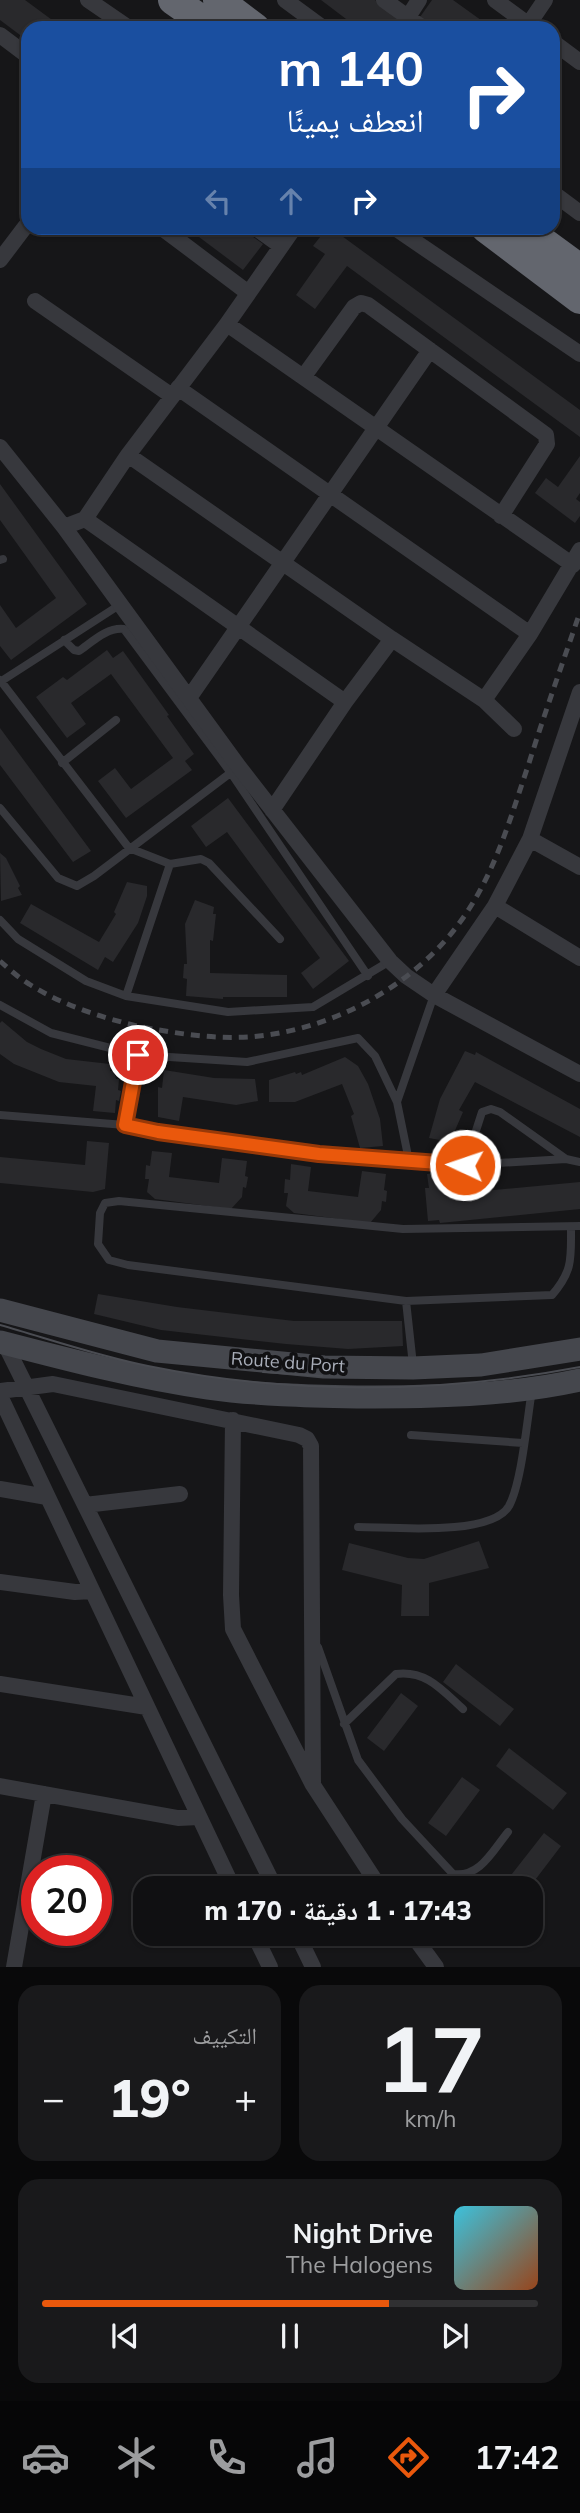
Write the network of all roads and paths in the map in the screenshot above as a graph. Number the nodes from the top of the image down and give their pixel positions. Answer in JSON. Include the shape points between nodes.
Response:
{"nodes":[{"id":1,"x":88,"y":0,"type":"edge"},
{"id":2,"x":173,"y":0,"type":"edge"},
{"id":3,"x":218,"y":0,"type":"edge"},
{"id":4,"x":285,"y":0,"type":"edge"},
{"id":5,"x":384,"y":0,"type":"edge"},
{"id":6,"x":419,"y":0,"type":"edge"},
{"id":7,"x":495,"y":0,"type":"edge"},
{"id":8,"x":545,"y":0,"type":"edge"},
{"id":9,"x":408,"y":17,"type":"junction"},
{"id":10,"x":119,"y":21,"type":"edge"},
{"id":11,"x":203,"y":21,"type":"edge"},
{"id":12,"x":246,"y":21,"type":"edge"},
{"id":13,"x":314,"y":21,"type":"edge"},
{"id":14,"x":413,"y":21,"type":"edge"},
{"id":15,"x":522,"y":21,"type":"edge"},
{"id":16,"x":533,"y":21,"type":"edge"},
{"id":17,"x":0,"y":35,"type":"edge"},
{"id":18,"x":560,"y":47,"type":"edge"},
{"id":19,"x":21,"y":51,"type":"edge"},
{"id":20,"x":580,"y":62,"type":"edge"},
{"id":21,"x":560,"y":199,"type":"edge"},
{"id":22,"x":580,"y":213,"type":"edge"},
{"id":23,"x":21,"y":232,"type":"edge"},
{"id":24,"x":171,"y":235,"type":"edge"},
{"id":25,"x":266,"y":235,"type":"edge"},
{"id":26,"x":289,"y":235,"type":"edge"},
{"id":27,"x":405,"y":235,"type":"edge"},
{"id":28,"x":495,"y":235,"type":"edge"},
{"id":29,"x":534,"y":235,"type":"edge"},
{"id":30,"x":281,"y":246,"type":"junction"},
{"id":31,"x":0,"y":260,"type":"edge"},
{"id":32,"x":580,"y":269,"type":"edge"},
{"id":33,"x":247,"y":292,"type":"junction"},
{"id":34,"x":580,"y":299,"type":"edge"},
{"id":35,"x":35,"y":301,"type":"dead end"},
{"id":36,"x":227,"y":324,"type":"junction"},
{"id":37,"x":430,"y":350,"type":"junction"},
{"id":38,"x":580,"y":354,"type":"edge"},
{"id":39,"x":304,"y":376,"type":"junction"},
{"id":40,"x":175,"y":392,"type":"junction"},
{"id":41,"x":377,"y":429,"type":"junction"},
{"id":42,"x":128,"y":455,"type":"junction"},
{"id":43,"x":3,"y":456,"type":"edge"},
{"id":44,"x":330,"y":496,"type":"junction"},
{"id":45,"x":501,"y":516,"type":"junction"},
{"id":46,"x":85,"y":519,"type":"junction"},
{"id":47,"x":64,"y":527,"type":"junction"},
{"id":48,"x":576,"y":557,"type":"edge"},
{"id":49,"x":283,"y":561,"type":"junction"},
{"id":50,"x":121,"y":604,"type":"junction"},
{"id":51,"x":238,"y":626,"type":"junction"},
{"id":52,"x":530,"y":634,"type":"junction"},
{"id":53,"x":392,"y":639,"type":"junction"},
{"id":54,"x":64,"y":640,"type":"junction"},
{"id":55,"x":0,"y":681,"type":"edge"},
{"id":56,"x":580,"y":692,"type":"edge"},
{"id":57,"x":190,"y":698,"type":"junction"},
{"id":58,"x":484,"y":701,"type":"junction"},
{"id":59,"x":345,"y":702,"type":"junction"},
{"id":60,"x":116,"y":720,"type":"dead end"},
{"id":61,"x":575,"y":721,"type":"edge"},
{"id":62,"x":514,"y":729,"type":"dead end"},
{"id":63,"x":62,"y":763,"type":"junction"},
{"id":64,"x":235,"y":770,"type":"junction"},
{"id":65,"x":0,"y":808,"type":"edge"},
{"id":66,"x":272,"y":810,"type":"junction"},
{"id":67,"x":530,"y":839,"type":"junction"},
{"id":68,"x":130,"y":848,"type":"junction"},
{"id":69,"x":170,"y":864,"type":"junction"},
{"id":70,"x":580,"y":867,"type":"edge"},
{"id":71,"x":495,"y":906,"type":"junction"},
{"id":72,"x":0,"y":920,"type":"edge"},
{"id":73,"x":280,"y":939,"type":"dead end"},
{"id":74,"x":580,"y":958,"type":"edge"},
{"id":75,"x":390,"y":961,"type":"junction"},
{"id":76,"x":368,"y":976,"type":"junction"},
{"id":77,"x":434,"y":995,"type":"junction"},
{"id":78,"x":126,"y":996,"type":"junction"},
{"id":79,"x":0,"y":1005,"type":"edge"},
{"id":80,"x":138,"y":1055,"type":"junction"},
{"id":81,"x":580,"y":1074,"type":"edge"},
{"id":82,"x":397,"y":1102,"type":"junction"},
{"id":83,"x":0,"y":1115,"type":"edge"},
{"id":84,"x":125,"y":1125,"type":"junction"},
{"id":85,"x":566,"y":1159,"type":"junction"},
{"id":86,"x":407,"y":1162,"type":"junction"},
{"id":87,"x":580,"y":1162,"type":"edge"},
{"id":88,"x":465,"y":1165,"type":"junction"},
{"id":89,"x":575,"y":1227,"type":"edge"},
{"id":90,"x":406,"y":1301,"type":"junction"},
{"id":91,"x":0,"y":1310,"type":"edge"},
{"id":92,"x":2,"y":1343,"type":"edge"},
{"id":93,"x":580,"y":1349,"type":"edge"},
{"id":94,"x":413,"y":1368,"type":"junction"},
{"id":95,"x":580,"y":1380,"type":"edge"},
{"id":96,"x":26,"y":1387,"type":"junction"},
{"id":97,"x":533,"y":1387,"type":"junction"},
{"id":98,"x":0,"y":1393,"type":"edge"},
{"id":99,"x":233,"y":1420,"type":"junction"},
{"id":100,"x":411,"y":1435,"type":"dead end"},
{"id":101,"x":523,"y":1443,"type":"junction"},
{"id":102,"x":0,"y":1489,"type":"edge"},
{"id":103,"x":180,"y":1494,"type":"dead end"},
{"id":104,"x":47,"y":1497,"type":"junction"},
{"id":105,"x":85,"y":1505,"type":"junction"},
{"id":106,"x":358,"y":1527,"type":"dead end"},
{"id":107,"x":0,"y":1582,"type":"edge"},
{"id":108,"x":92,"y":1591,"type":"junction"},
{"id":109,"x":312,"y":1632,"type":"junction"},
{"id":110,"x":0,"y":1684,"type":"edge"},
{"id":111,"x":147,"y":1707,"type":"junction"},
{"id":112,"x":463,"y":1709,"type":"dead end"},
{"id":113,"x":344,"y":1724,"type":"junction"},
{"id":114,"x":313,"y":1785,"type":"junction"},
{"id":115,"x":0,"y":1786,"type":"edge"},
{"id":116,"x":44,"y":1794,"type":"junction"},
{"id":117,"x":199,"y":1817,"type":"junction"},
{"id":118,"x":508,"y":1832,"type":"dead end"},
{"id":119,"x":227,"y":1876,"type":"edge"},
{"id":120,"x":269,"y":1876,"type":"edge"},
{"id":121,"x":372,"y":1876,"type":"edge"},
{"id":122,"x":260,"y":1946,"type":"edge"},
{"id":123,"x":303,"y":1946,"type":"edge"},
{"id":124,"x":419,"y":1946,"type":"edge"},
{"id":125,"x":429,"y":1965,"type":"edge"},
{"id":126,"x":14,"y":1967,"type":"edge"},
{"id":127,"x":270,"y":1967,"type":"edge"},
{"id":128,"x":313,"y":1967,"type":"edge"}],
"edges":[{"from":1,"to":10,"type":"street"},
{"from":2,"to":11,"type":"highway"},
{"from":3,"to":12,"type":"highway"},
{"from":4,"to":13,"type":"street"},
{"from":5,"to":9,"type":"street"},
{"from":6,"to":9,"type":"street"},
{"from":7,"to":15,"type":"street"},
{"from":8,"to":16,"type":"street"},
{"from":9,"to":14,"type":"street"},
{"from":17,"to":19,"type":"street"},
{"from":18,"to":20,"type":"street"},
{"from":21,"to":22,"type":"street"},
{"from":23,"to":31,"type":"street"},
{"from":24,"to":33,"type":"street"},
{"from":25,"to":30,"type":"street"},
{"from":26,"to":30,"type":"street"},
{"from":27,"to":38,"type":"street"},
{"from":28,"to":34,"type":"highway"},
{"from":29,"to":32,"type":"highway"},
{"from":30,"to":33,"type":"street"},
{"from":33,"to":36,"type":"street"},
{"from":35,"to":40,"type":"street"},
{"from":36,"to":39,"type":"street"},
{"from":36,"to":40,"type":"street"},
{"from":37,"to":39,"type":"street","via":[[361,303]]},
{"from":37,"to":41,"type":"street"},
{"from":37,"to":45,"type":"street","via":[[548,439]]},
{"from":39,"to":41,"type":"street"},
{"from":40,"to":42,"type":"street"},
{"from":40,"to":44,"type":"street"},
{"from":41,"to":44,"type":"street"},
{"from":41,"to":45,"type":"street"},
{"from":42,"to":46,"type":"street"},
{"from":42,"to":49,"type":"street"},
{"from":43,"to":47,"type":"street"},
{"from":44,"to":49,"type":"street"},
{"from":44,"to":52,"type":"street"},
{"from":45,"to":48,"type":"street"},
{"from":46,"to":47,"type":"street"},
{"from":46,"to":51,"type":"street"},
{"from":47,"to":50,"type":"street"},
{"from":48,"to":52,"type":"street"},
{"from":49,"to":51,"type":"street"},
{"from":49,"to":53,"type":"street"},
{"from":50,"to":54,"type":"lane"},
{"from":50,"to":57,"type":"street"},
{"from":51,"to":57,"type":"street"},
{"from":51,"to":59,"type":"street"},
{"from":52,"to":58,"type":"street"},
{"from":53,"to":58,"type":"street"},
{"from":53,"to":59,"type":"street"},
{"from":54,"to":55,"type":"lane"},
{"from":54,"to":64,"type":"lane","via":[[79,651],[106,632],[124,629]]},
{"from":55,"to":63,"type":"lane"},
{"from":56,"to":61,"type":"street"},
{"from":57,"to":64,"type":"street"},
{"from":58,"to":62,"type":"street"},
{"from":59,"to":66,"type":"street"},
{"from":60,"to":63,"type":"lane"},
{"from":61,"to":67,"type":"street"},
{"from":63,"to":68,"type":"lane"},
{"from":64,"to":66,"type":"street"},
{"from":64,"to":68,"type":"lane"},
{"from":64,"to":76,"type":"lane"},
{"from":65,"to":68,"type":"lane","via":[[66,883],[77,886]]},
{"from":66,"to":75,"type":"street"},
{"from":67,"to":70,"type":"street"},
{"from":67,"to":71,"type":"street"},
{"from":68,"to":69,"type":"lane"},
{"from":69,"to":73,"type":"lane","via":[[201,859],[209,863]]},
{"from":69,"to":78,"type":"lane"},
{"from":71,"to":74,"type":"street"},
{"from":71,"to":77,"type":"street"},
{"from":72,"to":78,"type":"lane","via":[[18,939],[86,981]]},
{"from":75,"to":76,"type":"lane"},
{"from":75,"to":77,"type":"street"},
{"from":76,"to":78,"type":"lane","via":[[313,1007],[228,1012]]},
{"from":77,"to":81,"type":"street"},
{"from":77,"to":82,"type":"lane"},
{"from":79,"to":80,"type":"lane","via":[[51,1033]]},
{"from":80,"to":82,"type":"lane","via":[[247,1062],[358,1038],[375,1056]]},
{"from":80,"to":84,"type":"lane"},
{"from":82,"to":86,"type":"lane"},
{"from":83,"to":84,"type":"lane"},
{"from":84,"to":86,"type":"lane","via":[[319,1154]]},
{"from":85,"to":87,"type":"lane"},
{"from":85,"to":88,"type":"lane"},
{"from":85,"to":88,"type":"lane","via":[[491,1109],[482,1112]]},
{"from":86,"to":88,"type":"lane"},
{"from":89,"to":90,"type":"lane","via":[[571,1265],[552,1295]]},
{"from":89,"to":90,"type":"lane","via":[[403,1229],[119,1201],[105,1203],[100,1213],[98,1244],[109,1260]]},
{"from":90,"to":94,"type":"lane"},
{"from":91,"to":94,"type":"main road","name":"Route du Port","via":[[157,1351],[324,1367]]},
{"from":92,"to":96,"type":"street"},
{"from":92,"to":97,"type":"main road","name":"Route du Port","via":[[149,1377],[267,1395],[389,1397]]},
{"from":93,"to":94,"type":"main road","name":"Route du Port","via":[[481,1365]]},
{"from":95,"to":97,"type":"main road","name":"Route du Port"},
{"from":96,"to":98,"type":"street"},
{"from":96,"to":99,"type":"street","via":[[53,1384]]},
{"from":96,"to":105,"type":"street"},
{"from":97,"to":101,"type":"lane"},
{"from":98,"to":104,"type":"street"},
{"from":99,"to":109,"type":"street","via":[[299,1435],[311,1446]]},
{"from":99,"to":114,"type":"street","via":[[233,1629]]},
{"from":100,"to":101,"type":"lane"},
{"from":101,"to":106,"type":"lane","via":[[515,1491],[507,1509],[488,1522],[463,1528]]},
{"from":102,"to":104,"type":"street"},
{"from":103,"to":105,"type":"street"},
{"from":104,"to":108,"type":"street"},
{"from":105,"to":120,"type":"street"},
{"from":107,"to":108,"type":"street"},
{"from":108,"to":111,"type":"street"},
{"from":109,"to":113,"type":"lane"},
{"from":109,"to":114,"type":"street"},
{"from":110,"to":111,"type":"street"},
{"from":111,"to":117,"type":"street"},
{"from":112,"to":113,"type":"lane","via":[[431,1680],[419,1674],[396,1674]]},
{"from":113,"to":118,"type":"lane","via":[[358,1760],[402,1819],[453,1874],[474,1873]]},
{"from":114,"to":121,"type":"street"},
{"from":115,"to":116,"type":"street"},
{"from":116,"to":117,"type":"street","via":[[178,1818]]},
{"from":116,"to":126,"type":"street"},
{"from":117,"to":119,"type":"street"},
{"from":122,"to":127,"type":"street"},
{"from":123,"to":128,"type":"street"},
{"from":124,"to":125,"type":"street"}]}
